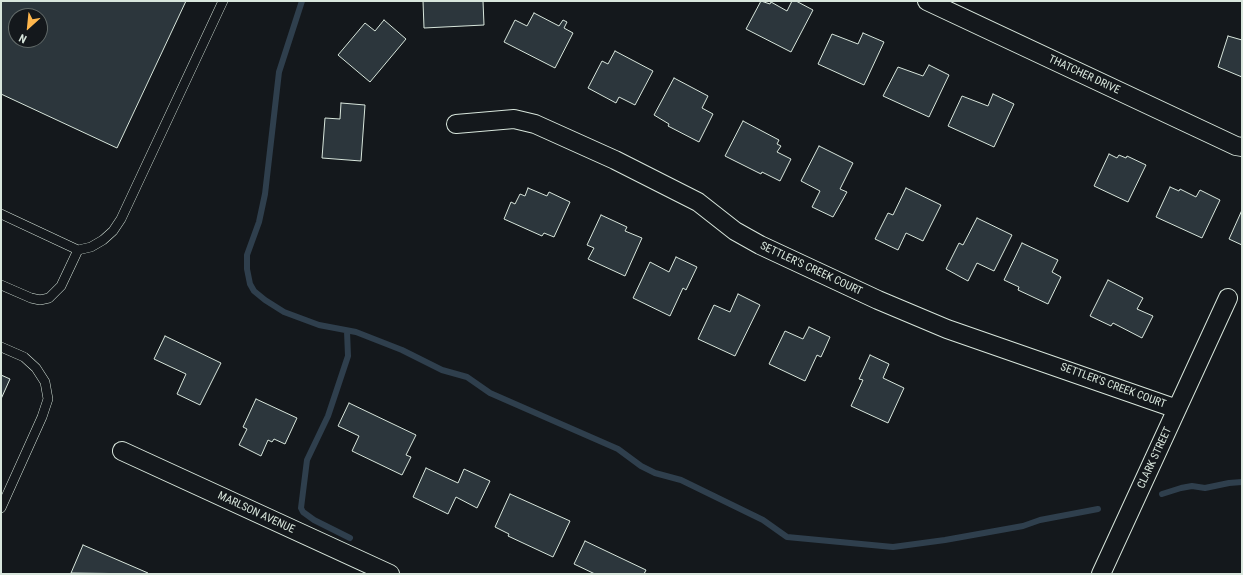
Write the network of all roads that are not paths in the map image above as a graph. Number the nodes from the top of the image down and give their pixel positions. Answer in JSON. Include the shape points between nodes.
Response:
{"nodes":[{"id":1,"x":223,"y":1,"type":"edge"},
{"id":2,"x":927,"y":1,"type":"edge"},
{"id":3,"x":456,"y":124,"type":"dead end"},
{"id":4,"x":1242,"y":147,"type":"edge"},
{"id":5,"x":1,"y":214,"type":"edge"},
{"id":6,"x":78,"y":250,"type":"junction"},
{"id":7,"x":1,"y":285,"type":"edge"},
{"id":8,"x":1228,"y":298,"type":"dead end"},
{"id":9,"x":1,"y":347,"type":"edge"},
{"id":10,"x":1177,"y":409,"type":"junction"},
{"id":11,"x":122,"y":451,"type":"dead end"},
{"id":12,"x":1,"y":508,"type":"edge"},
{"id":13,"x":390,"y":574,"type":"edge"},
{"id":14,"x":1101,"y":574,"type":"edge"}],
"edges":[{"from":1,"to":6,"type":"lane","via":[[121,219],[103,240],[91,247]]},
{"from":2,"to":4,"type":"street","name":"THATCHER DRIVE"},
{"from":3,"to":10,"type":"street","name":"SETTLER'S CREEK COURT","via":[[514,119],[535,124],[616,160],[698,202],[735,231],[760,245],[878,300],[947,329]]},
{"from":5,"to":6,"type":"lane"},
{"from":6,"to":7,"type":"lane","via":[[61,286],[49,298],[31,298]]},
{"from":8,"to":10,"type":"street","name":"CLARK STREET"},
{"from":9,"to":12,"type":"lane","via":[[24,357],[36,368],[45,382],[48,399]]},
{"from":10,"to":14,"type":"street","name":"CLARK STREET"},
{"from":11,"to":13,"type":"street","name":"MARLSON AVENUE"}]}
